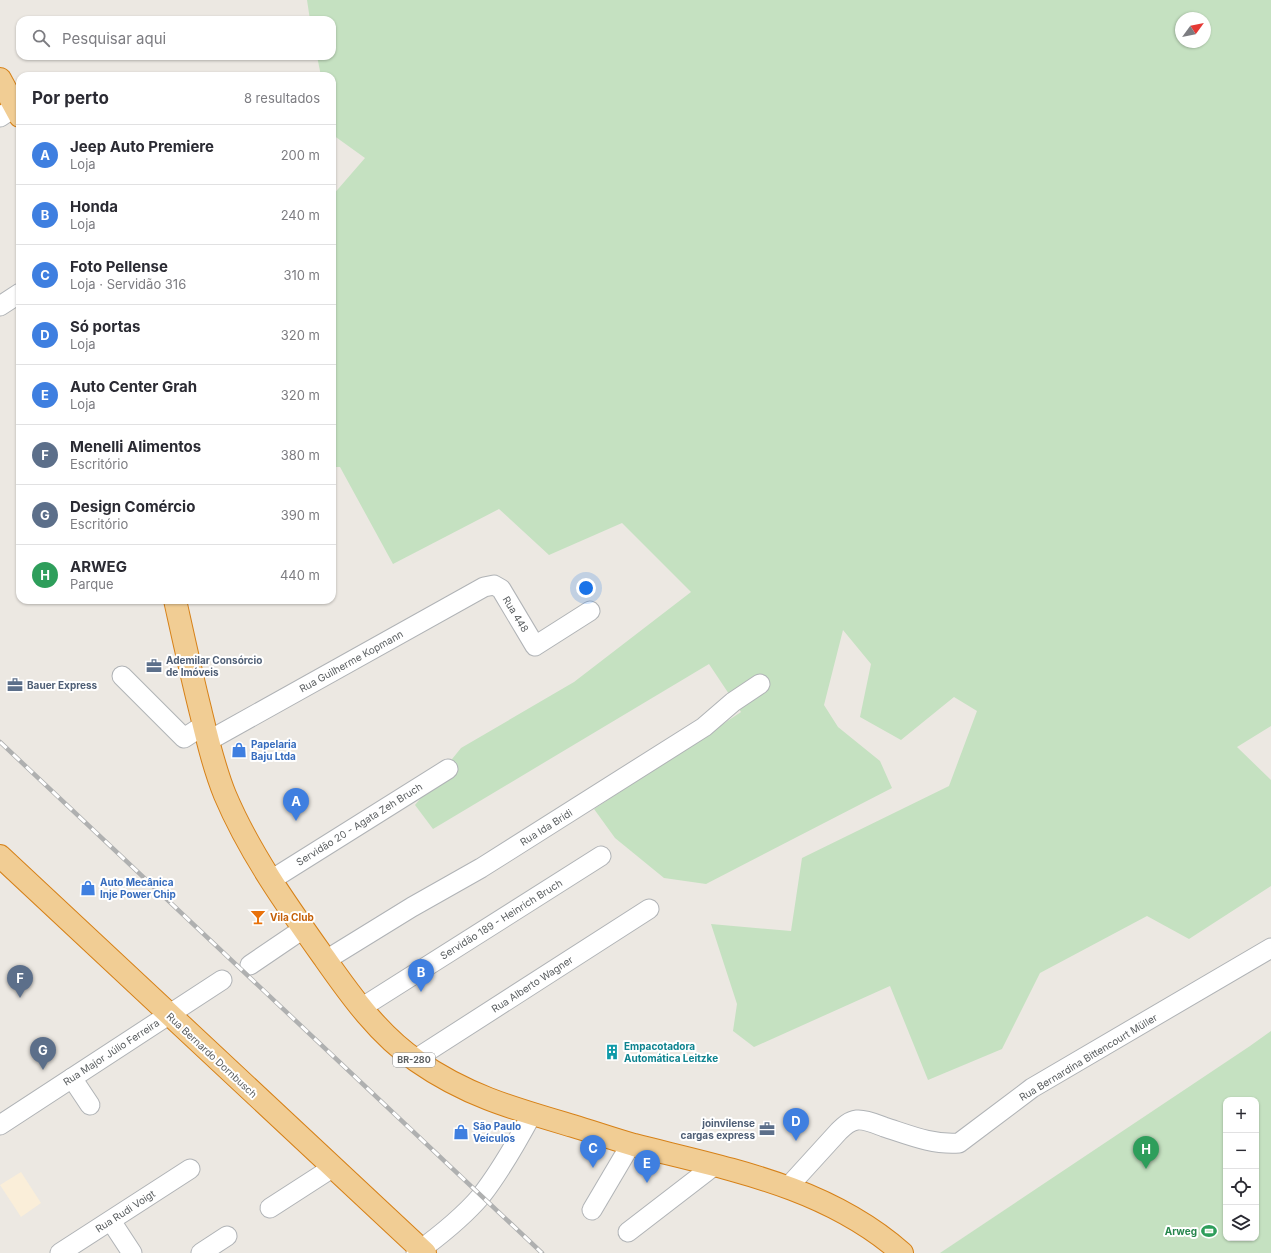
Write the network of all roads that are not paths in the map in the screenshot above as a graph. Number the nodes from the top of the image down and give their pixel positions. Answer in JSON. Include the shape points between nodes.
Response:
{"nodes":[{"id":1,"x":0,"y":79,"type":"edge"},
{"id":2,"x":12,"y":113,"type":"edge"},
{"id":3,"x":16,"y":296,"type":"edge"},
{"id":4,"x":0,"y":306,"type":"edge"},
{"id":5,"x":494,"y":585,"type":"joint"},
{"id":6,"x":176,"y":604,"type":"edge"},
{"id":7,"x":590,"y":611,"type":"dead end"},
{"id":8,"x":122,"y":676,"type":"dead end"},
{"id":9,"x":760,"y":684,"type":"dead end"},
{"id":10,"x":206,"y":733,"type":"junction"},
{"id":11,"x":448,"y":769,"type":"dead end"},
{"id":12,"x":0,"y":856,"type":"edge"},
{"id":13,"x":601,"y":856,"type":"dead end"},
{"id":14,"x":271,"y":880,"type":"junction"},
{"id":15,"x":649,"y":909,"type":"dead end"},
{"id":16,"x":303,"y":929,"type":"junction"},
{"id":17,"x":1271,"y":948,"type":"edge"},
{"id":18,"x":326,"y":960,"type":"junction"},
{"id":19,"x":250,"y":965,"type":"dead end"},
{"id":20,"x":222,"y":980,"type":"dead end"},
{"id":21,"x":361,"y":1008,"type":"junction"},
{"id":22,"x":169,"y":1015,"type":"junction"},
{"id":23,"x":414,"y":1060,"type":"junction"},
{"id":24,"x":72,"y":1078,"type":"junction"},
{"id":25,"x":90,"y":1105,"type":"dead end"},
{"id":26,"x":532,"y":1114,"type":"junction"},
{"id":27,"x":0,"y":1125,"type":"edge"},
{"id":28,"x":631,"y":1144,"type":"junction"},
{"id":29,"x":715,"y":1165,"type":"junction"},
{"id":30,"x":332,"y":1168,"type":"junction"},
{"id":31,"x":190,"y":1169,"type":"dead end"},
{"id":32,"x":788,"y":1187,"type":"junction"},
{"id":33,"x":270,"y":1208,"type":"dead end"},
{"id":34,"x":592,"y":1210,"type":"dead end"},
{"id":35,"x":111,"y":1221,"type":"junction"},
{"id":36,"x":628,"y":1232,"type":"dead end"},
{"id":37,"x":226,"y":1236,"type":"dead end"},
{"id":38,"x":420,"y":1252,"type":"edge"},
{"id":39,"x":60,"y":1253,"type":"edge"},
{"id":40,"x":132,"y":1253,"type":"edge"},
{"id":41,"x":201,"y":1253,"type":"edge"},
{"id":42,"x":902,"y":1253,"type":"edge"}],
"edges":[{"from":1,"to":2,"type":"highway"},
{"from":3,"to":4,"type":"street"},
{"from":5,"to":7,"type":"street","name":"Rua 448","via":[[501,589],[535,646]]},
{"from":5,"to":10,"type":"street","name":"Rua Guilherme Kopmann","via":[[484,587]]},
{"from":6,"to":10,"type":"highway","number":"BR-280"},
{"from":8,"to":10,"type":"street","name":"Rua Guilherme Kopmann","via":[[184,738]]},
{"from":9,"to":18,"type":"street","name":"Rua Ida Bridi","via":[[698,731],[481,868]]},
{"from":10,"to":14,"type":"highway","number":"BR-280","via":[[226,796],[248,842]]},
{"from":11,"to":14,"type":"street","name":"Servidão 20 - Agata Zeh Bruch"},
{"from":12,"to":22,"type":"highway","name":"Rua Bernardo Dornbusch"},
{"from":13,"to":21,"type":"street","name":"Servidão 189 - Heinrich Bruch"},
{"from":14,"to":16,"type":"highway","number":"BR-280"},
{"from":15,"to":23,"type":"street","name":"Rua Alberto Wagner"},
{"from":16,"to":18,"type":"highway","number":"BR-280"},
{"from":16,"to":19,"type":"street"},
{"from":17,"to":32,"type":"street","name":"Rua Bernardina Bittencourt Müller","via":[[1032,1088],[959,1143],[929,1142],[857,1120],[839,1131]]},
{"from":18,"to":21,"type":"highway","number":"BR-280"},
{"from":20,"to":22,"type":"street","name":"Rua Major Júlio Ferreira"},
{"from":21,"to":23,"type":"highway","number":"BR-280"},
{"from":22,"to":24,"type":"street","name":"Rua Major Júlio Ferreira"},
{"from":22,"to":30,"type":"highway","name":"Rua Bernardo Dornbusch"},
{"from":23,"to":26,"type":"highway","number":"BR-280","via":[[466,1090],[512,1109]]},
{"from":24,"to":25,"type":"street"},
{"from":24,"to":27,"type":"street","name":"Rua Major Júlio Ferreira"},
{"from":26,"to":28,"type":"highway","number":"BR-280"},
{"from":26,"to":38,"type":"street","via":[[481,1195]]},
{"from":28,"to":29,"type":"highway","number":"BR-280"},
{"from":28,"to":34,"type":"street"},
{"from":29,"to":32,"type":"highway","number":"BR-280"},
{"from":29,"to":36,"type":"street"},
{"from":30,"to":33,"type":"street"},
{"from":30,"to":38,"type":"highway","name":"Rua Bernardo Dornbusch"},
{"from":31,"to":35,"type":"street","name":"Rua Rudi Voigt"},
{"from":32,"to":42,"type":"highway","number":"BR-280","via":[[839,1209],[866,1225]]},
{"from":35,"to":39,"type":"street","name":"Rua Rudi Voigt"},
{"from":35,"to":40,"type":"street"},
{"from":37,"to":41,"type":"street"}]}
